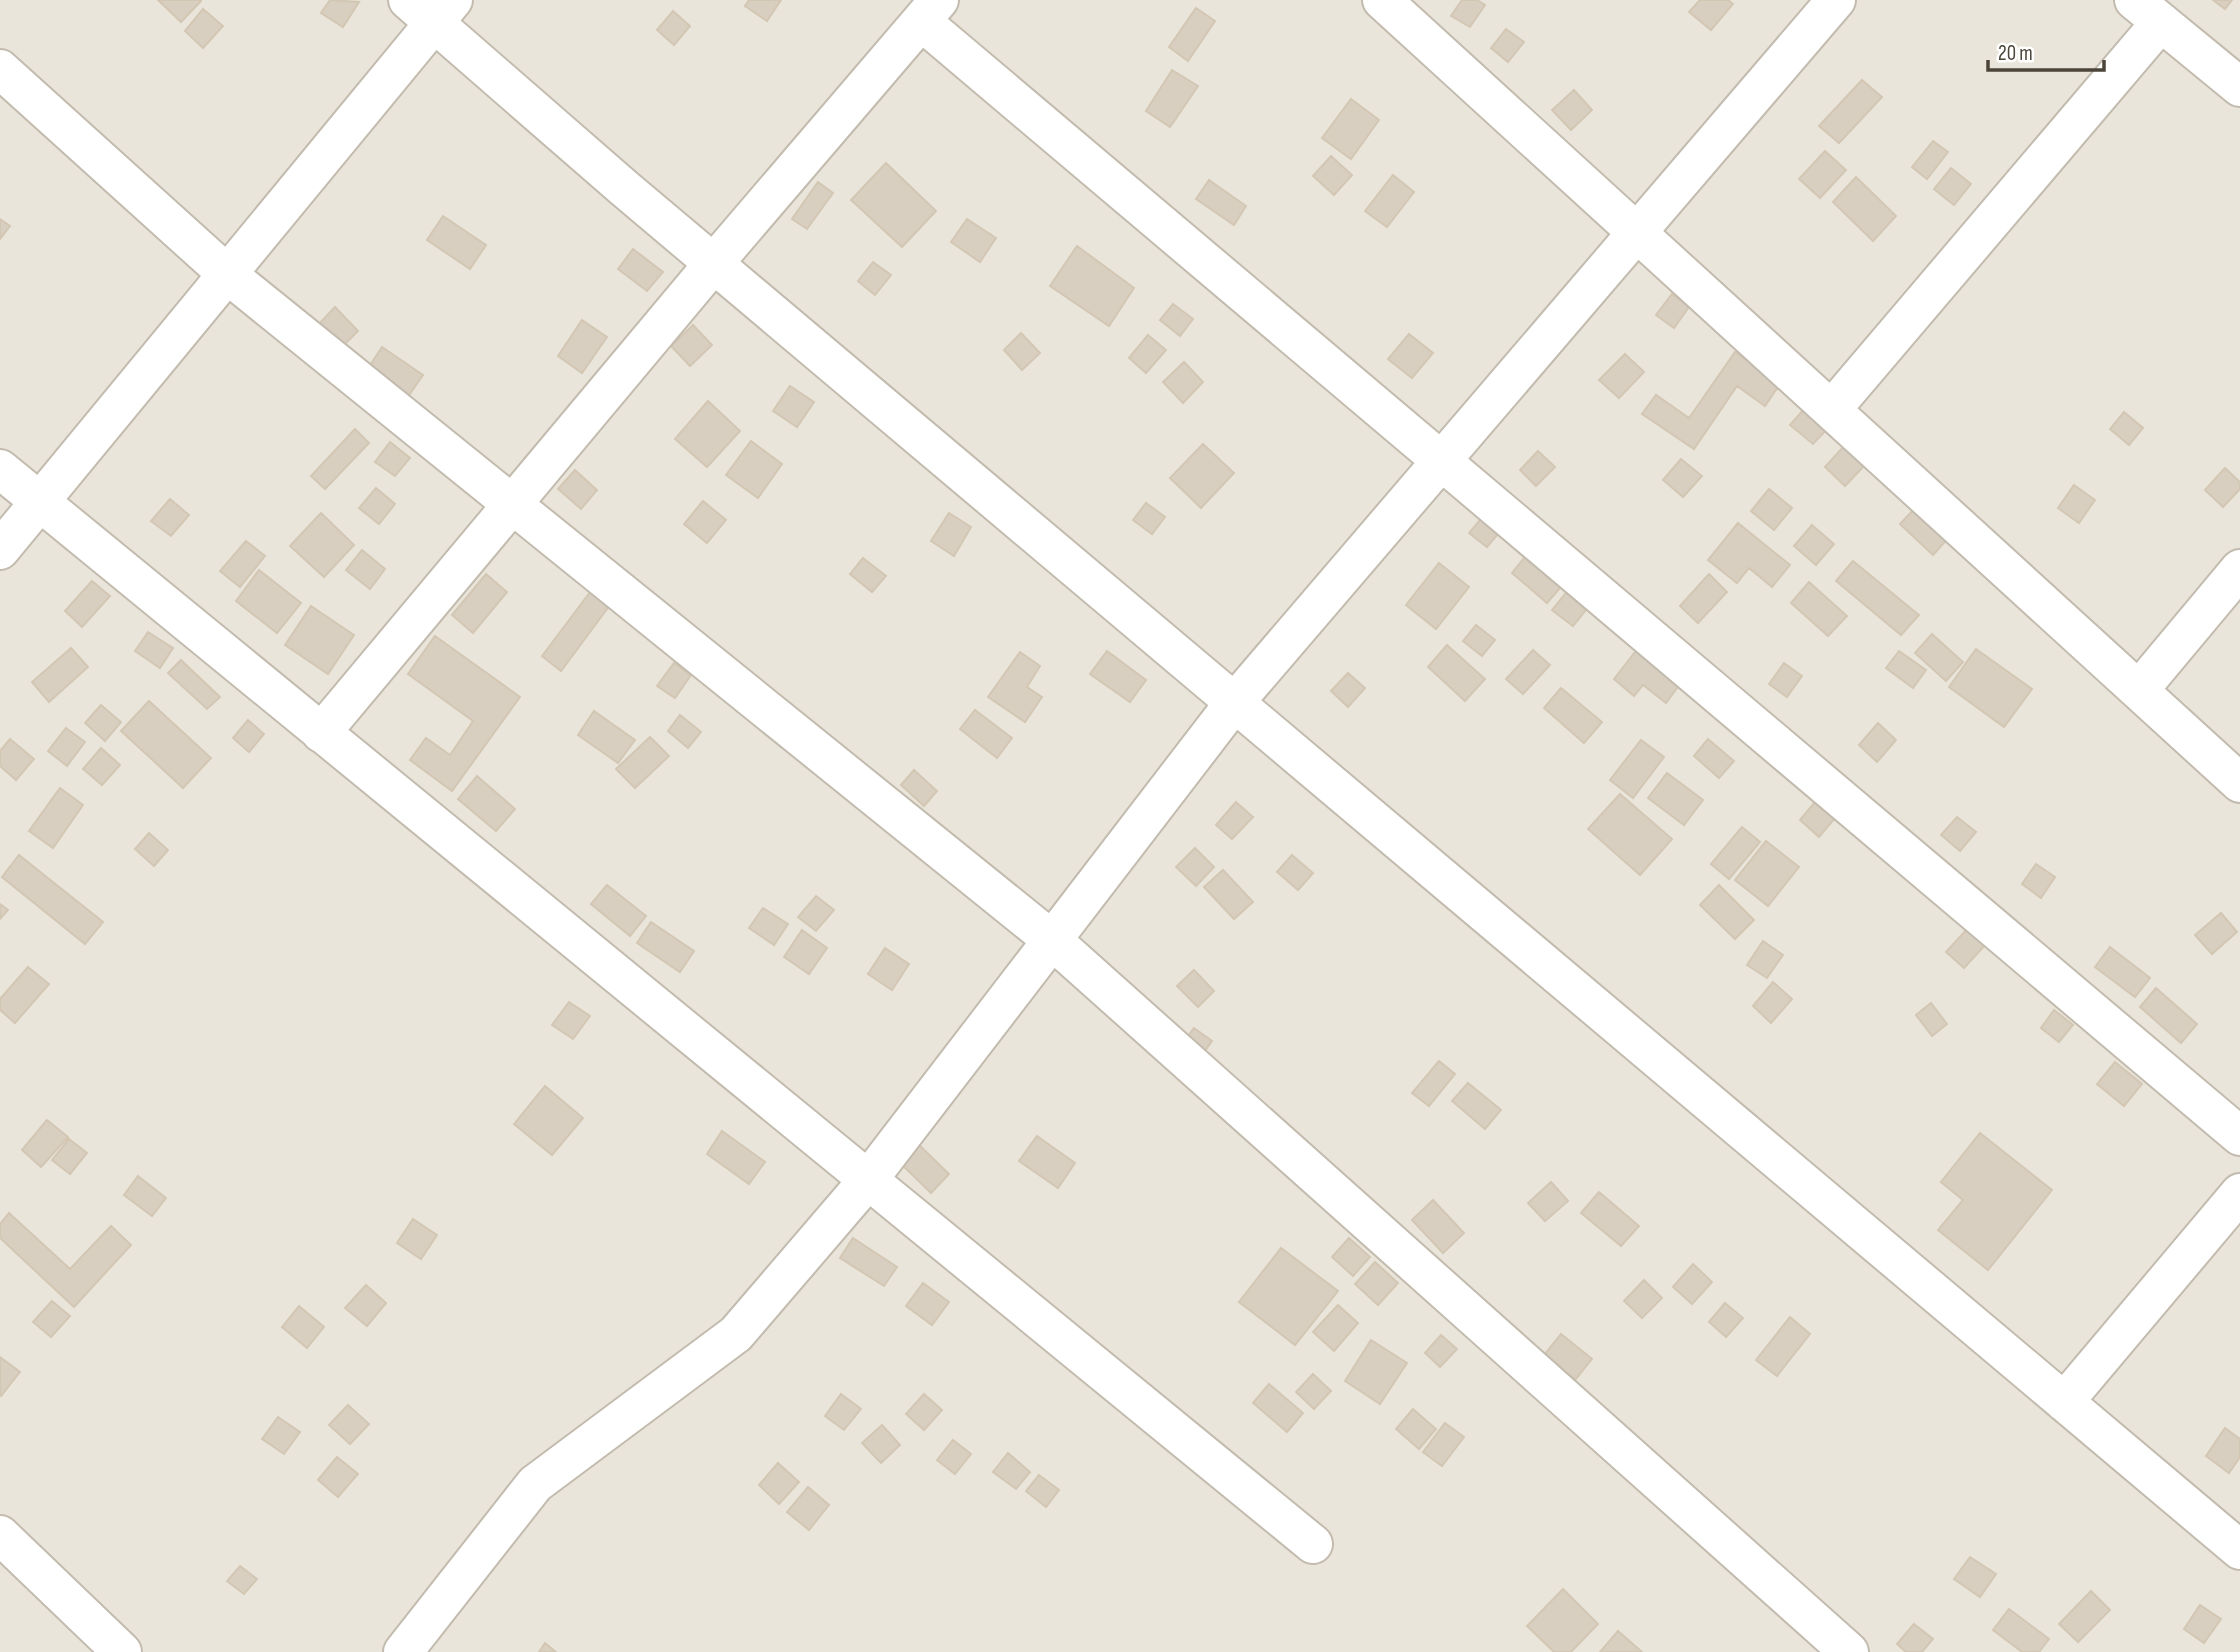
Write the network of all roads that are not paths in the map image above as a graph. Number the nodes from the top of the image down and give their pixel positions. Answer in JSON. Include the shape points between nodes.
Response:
{"nodes":[{"id":1,"x":1382,"y":0,"type":"edge"},
{"id":2,"x":1836,"y":0,"type":"edge"},
{"id":3,"x":432,"y":8,"type":"edge"},
{"id":4,"x":930,"y":11,"type":"edge"},
{"id":5,"x":2148,"y":11,"type":"edge"},
{"id":6,"x":0,"y":69,"type":"edge"},
{"id":7,"x":2240,"y":87,"type":"edge"},
{"id":8,"x":1638,"y":231,"type":"junction"},
{"id":9,"x":714,"y":263,"type":"junction"},
{"id":10,"x":227,"y":274,"type":"junction"},
{"id":11,"x":1832,"y":409,"type":"junction"},
{"id":12,"x":1441,"y":461,"type":"junction"},
{"id":13,"x":0,"y":469,"type":"edge"},
{"id":14,"x":39,"y":502,"type":"junction"},
{"id":15,"x":513,"y":504,"type":"junction"},
{"id":16,"x":0,"y":550,"type":"edge"},
{"id":17,"x":2240,"y":569,"type":"edge"},
{"id":18,"x":2139,"y":690,"type":"junction"},
{"id":19,"x":1234,"y":703,"type":"junction"},
{"id":20,"x":321,"y":733,"type":"junction"},
{"id":21,"x":2240,"y":783,"type":"edge"},
{"id":22,"x":1052,"y":940,"type":"junction"},
{"id":23,"x":2240,"y":1136,"type":"edge"},
{"id":24,"x":868,"y":1180,"type":"junction"},
{"id":25,"x":2240,"y":1193,"type":"edge"},
{"id":26,"x":2064,"y":1402,"type":"junction"},
{"id":27,"x":0,"y":1535,"type":"edge"},
{"id":28,"x":1313,"y":1544,"type":"dead end"},
{"id":29,"x":2240,"y":1550,"type":"edge"},
{"id":30,"x":122,"y":1652,"type":"edge"},
{"id":31,"x":403,"y":1652,"type":"edge"},
{"id":32,"x":1849,"y":1652,"type":"edge"}],
"edges":[{"from":1,"to":8,"type":"street"},
{"from":2,"to":8,"type":"street"},
{"from":3,"to":9,"type":"street"},
{"from":3,"to":10,"type":"street"},
{"from":4,"to":9,"type":"street"},
{"from":4,"to":12,"type":"street"},
{"from":5,"to":7,"type":"street"},
{"from":5,"to":11,"type":"street"},
{"from":6,"to":10,"type":"street"},
{"from":8,"to":11,"type":"street"},
{"from":8,"to":12,"type":"street"},
{"from":9,"to":15,"type":"street"},
{"from":9,"to":19,"type":"street"},
{"from":10,"to":14,"type":"street"},
{"from":10,"to":15,"type":"street"},
{"from":11,"to":18,"type":"street"},
{"from":12,"to":19,"type":"street"},
{"from":12,"to":23,"type":"street"},
{"from":13,"to":14,"type":"street"},
{"from":14,"to":16,"type":"street"},
{"from":14,"to":20,"type":"street"},
{"from":15,"to":20,"type":"street"},
{"from":15,"to":22,"type":"street"},
{"from":17,"to":18,"type":"street"},
{"from":18,"to":21,"type":"street"},
{"from":19,"to":22,"type":"street"},
{"from":19,"to":26,"type":"street"},
{"from":20,"to":24,"type":"street"},
{"from":22,"to":24,"type":"street"},
{"from":22,"to":32,"type":"street"},
{"from":24,"to":28,"type":"street"},
{"from":24,"to":31,"type":"street","via":[[736,1334],[534,1484]]},
{"from":25,"to":26,"type":"street"},
{"from":26,"to":29,"type":"street"},
{"from":27,"to":30,"type":"street"}]}
